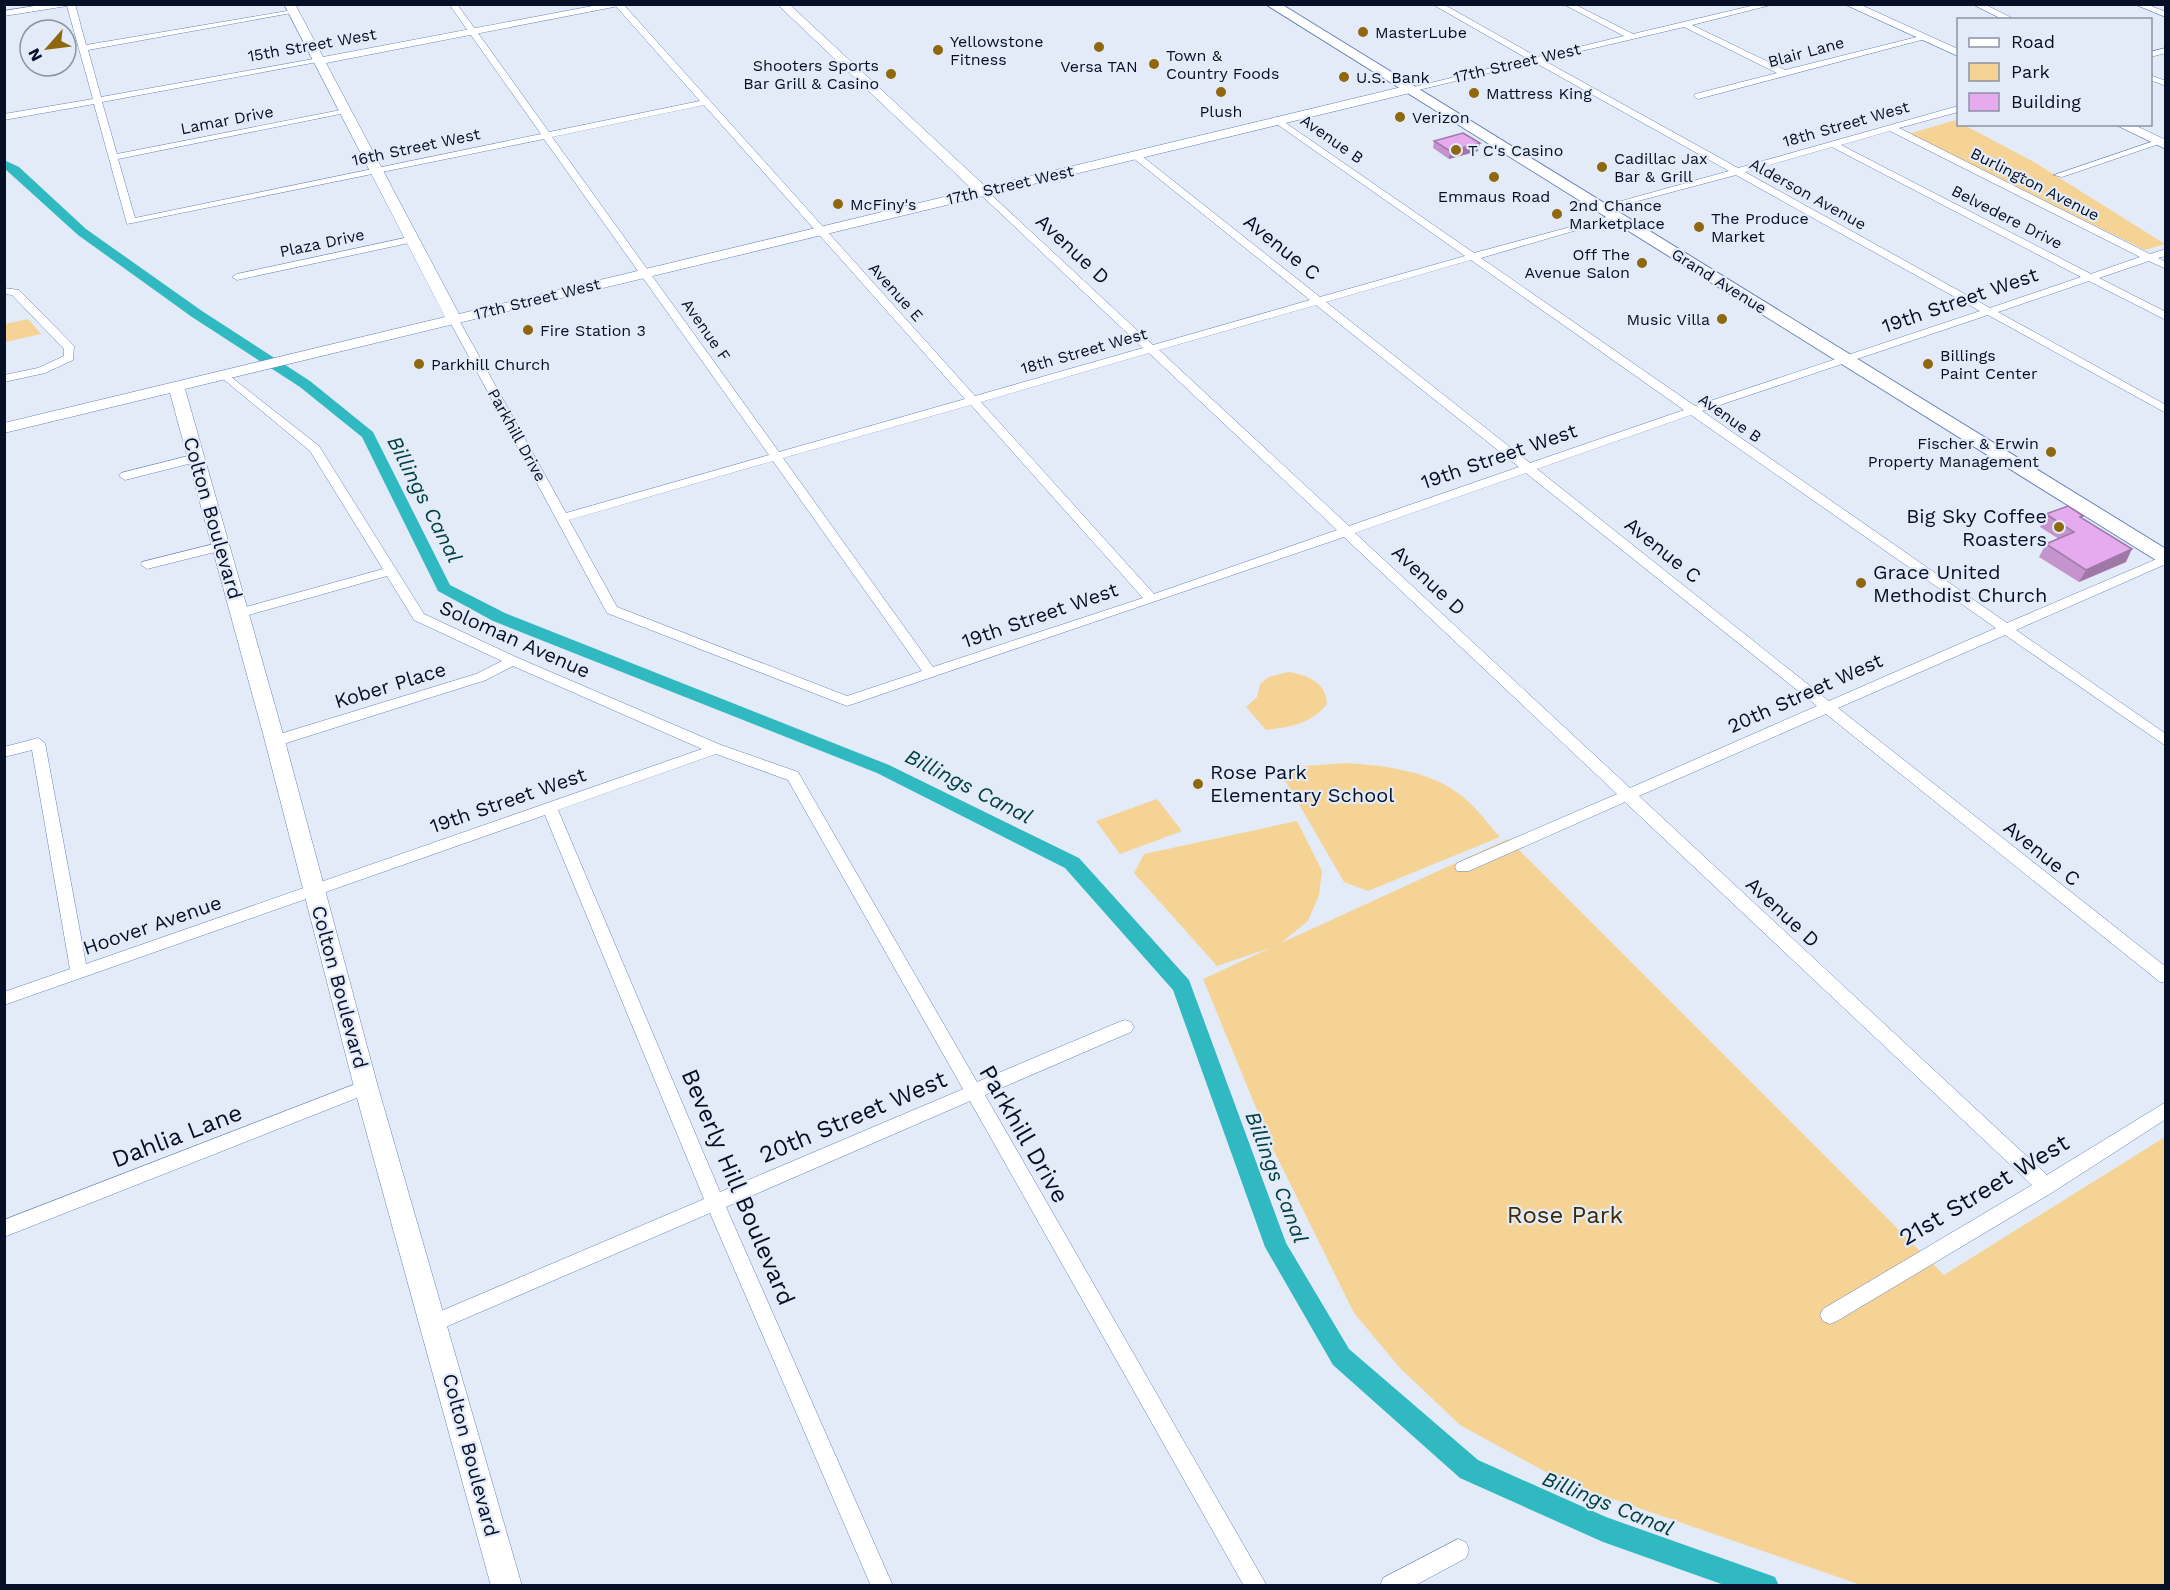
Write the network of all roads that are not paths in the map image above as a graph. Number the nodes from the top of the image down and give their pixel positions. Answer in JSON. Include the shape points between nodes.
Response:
{"nodes":[{"id":1,"x":65,"y":4,"type":"edge"},
{"id":2,"x":71,"y":4,"type":"edge"},
{"id":3,"x":453,"y":4,"type":"edge"},
{"id":4,"x":782,"y":4,"type":"edge"},
{"id":5,"x":1271,"y":4,"type":"edge"},
{"id":6,"x":1436,"y":4,"type":"edge"},
{"id":7,"x":1567,"y":4,"type":"edge"},
{"id":8,"x":1771,"y":4,"type":"edge"},
{"id":9,"x":1849,"y":4,"type":"edge"},
{"id":10,"x":1976,"y":4,"type":"edge"},
{"id":11,"x":2138,"y":4,"type":"edge"},
{"id":12,"x":620,"y":5,"type":"edge"},
{"id":13,"x":291,"y":8,"type":"edge"},
{"id":14,"x":4,"y":14,"type":"edge"},
{"id":15,"x":2166,"y":15,"type":"edge"},
{"id":16,"x":2008,"y":18,"type":"edge"},
{"id":17,"x":1684,"y":24,"type":"junction"},
{"id":18,"x":473,"y":33,"type":"junction"},
{"id":19,"x":1630,"y":36,"type":"junction"},
{"id":20,"x":1922,"y":37,"type":"junction"},
{"id":21,"x":83,"y":48,"type":"junction"},
{"id":22,"x":1957,"y":52,"type":"edge"},
{"id":23,"x":1536,"y":60,"type":"junction"},
{"id":24,"x":318,"y":61,"type":"junction"},
{"id":25,"x":1784,"y":73,"type":"junction"},
{"id":26,"x":2152,"y":77,"type":"edge"},
{"id":27,"x":2166,"y":84,"type":"edge"},
{"id":28,"x":1410,"y":89,"type":"junction"},
{"id":29,"x":1698,"y":96,"type":"dead end"},
{"id":30,"x":98,"y":100,"type":"junction"},
{"id":31,"x":706,"y":102,"type":"junction"},
{"id":32,"x":1957,"y":110,"type":"edge"},
{"id":33,"x":346,"y":112,"type":"junction"},
{"id":34,"x":4,"y":117,"type":"edge"},
{"id":35,"x":1277,"y":120,"type":"junction"},
{"id":36,"x":2125,"y":126,"type":"edge"},
{"id":37,"x":1891,"y":128,"type":"junction"},
{"id":38,"x":548,"y":135,"type":"junction"},
{"id":39,"x":2163,"y":143,"type":"edge"},
{"id":40,"x":1835,"y":145,"type":"junction"},
{"id":41,"x":1135,"y":155,"type":"junction"},
{"id":42,"x":114,"y":157,"type":"junction"},
{"id":43,"x":378,"y":170,"type":"junction"},
{"id":44,"x":1734,"y":171,"type":"junction"},
{"id":45,"x":2059,"y":175,"type":"dead end"},
{"id":46,"x":982,"y":191,"type":"junction"},
{"id":47,"x":1609,"y":213,"type":"junction"},
{"id":48,"x":821,"y":230,"type":"junction"},
{"id":49,"x":414,"y":239,"type":"junction"},
{"id":50,"x":2166,"y":252,"type":"edge"},
{"id":51,"x":1472,"y":257,"type":"junction"},
{"id":52,"x":2149,"y":258,"type":"junction"},
{"id":53,"x":2166,"y":266,"type":"edge"},
{"id":54,"x":645,"y":272,"type":"junction"},
{"id":55,"x":237,"y":277,"type":"dead end"},
{"id":56,"x":2091,"y":277,"type":"junction"},
{"id":57,"x":4,"y":291,"type":"edge"},
{"id":58,"x":1319,"y":301,"type":"junction"},
{"id":59,"x":1992,"y":312,"type":"junction"},
{"id":60,"x":2166,"y":317,"type":"edge"},
{"id":61,"x":454,"y":320,"type":"junction"},
{"id":62,"x":1152,"y":349,"type":"junction"},
{"id":63,"x":1846,"y":360,"type":"junction"},
{"id":64,"x":226,"y":376,"type":"junction"},
{"id":65,"x":4,"y":379,"type":"edge"},
{"id":66,"x":177,"y":388,"type":"junction"},
{"id":67,"x":973,"y":400,"type":"junction"},
{"id":68,"x":2166,"y":410,"type":"edge"},
{"id":69,"x":1692,"y":411,"type":"junction"},
{"id":70,"x":4,"y":428,"type":"edge"},
{"id":71,"x":777,"y":457,"type":"junction"},
{"id":72,"x":196,"y":458,"type":"junction"},
{"id":73,"x":1530,"y":467,"type":"junction"},
{"id":74,"x":125,"y":476,"type":"dead end"},
{"id":75,"x":563,"y":518,"type":"junction"},
{"id":76,"x":1348,"y":531,"type":"junction"},
{"id":77,"x":222,"y":546,"type":"junction"},
{"id":78,"x":2166,"y":558,"type":"edge"},
{"id":79,"x":147,"y":565,"type":"dead end"},
{"id":80,"x":391,"y":571,"type":"junction"},
{"id":81,"x":1151,"y":599,"type":"junction"},
{"id":82,"x":240,"y":613,"type":"junction"},
{"id":83,"x":2004,"y":629,"type":"junction"},
{"id":84,"x":513,"y":661,"type":"junction"},
{"id":85,"x":931,"y":674,"type":"junction"},
{"id":86,"x":847,"y":701,"type":"joint"},
{"id":87,"x":1828,"y":708,"type":"junction"},
{"id":88,"x":275,"y":741,"type":"junction"},
{"id":89,"x":2166,"y":741,"type":"edge"},
{"id":90,"x":717,"y":749,"type":"junction"},
{"id":91,"x":4,"y":753,"type":"edge"},
{"id":92,"x":1630,"y":795,"type":"junction"},
{"id":93,"x":550,"y":808,"type":"junction"},
{"id":94,"x":1463,"y":867,"type":"dead end"},
{"id":95,"x":314,"y":890,"type":"junction"},
{"id":96,"x":79,"y":973,"type":"junction"},
{"id":97,"x":2166,"y":977,"type":"edge"},
{"id":98,"x":4,"y":999,"type":"edge"},
{"id":99,"x":1125,"y":1027,"type":"dead end"},
{"id":100,"x":366,"y":1087,"type":"junction"},
{"id":101,"x":973,"y":1093,"type":"junction"},
{"id":102,"x":2166,"y":1109,"type":"edge"},
{"id":103,"x":2046,"y":1186,"type":"junction"},
{"id":104,"x":715,"y":1203,"type":"junction"},
{"id":105,"x":4,"y":1228,"type":"edge"},
{"id":106,"x":1830,"y":1315,"type":"dead end"},
{"id":107,"x":434,"y":1323,"type":"junction"},
{"id":108,"x":1458,"y":1550,"type":"dead end"},
{"id":109,"x":507,"y":1586,"type":"edge"},
{"id":110,"x":882,"y":1586,"type":"edge"},
{"id":111,"x":1256,"y":1586,"type":"edge"},
{"id":112,"x":1391,"y":1586,"type":"edge"}],
"edges":[{"from":1,"to":14,"type":"street"},
{"from":2,"to":21,"type":"street"},
{"from":3,"to":18,"type":"street","name":"Avenue F"},
{"from":4,"to":46,"type":"street","name":"Avenue D"},
{"from":5,"to":28,"type":"main road","name":"Grand Avenue"},
{"from":6,"to":23,"type":"street","name":"Alderson Avenue"},
{"from":7,"to":19,"type":"street"},
{"from":8,"to":17,"type":"street","name":"17th Street West"},
{"from":9,"to":20,"type":"street"},
{"from":10,"to":16,"type":"street"},
{"from":11,"to":15,"type":"street"},
{"from":12,"to":18,"type":"street","name":"15th Street West"},
{"from":12,"to":31,"type":"street","name":"Avenue E"},
{"from":13,"to":21,"type":"street"},
{"from":13,"to":24,"type":"street","name":"Parkhill Drive"},
{"from":17,"to":19,"type":"street","name":"17th Street West"},
{"from":17,"to":25,"type":"street"},
{"from":18,"to":24,"type":"street","name":"15th Street West"},
{"from":18,"to":38,"type":"street","name":"Avenue F"},
{"from":19,"to":23,"type":"street","name":"17th Street West"},
{"from":20,"to":22,"type":"street"},
{"from":20,"to":25,"type":"street","name":"Blair Lane"},
{"from":21,"to":30,"type":"street"},
{"from":23,"to":28,"type":"street","name":"17th Street West"},
{"from":23,"to":44,"type":"street","name":"Alderson Avenue"},
{"from":24,"to":30,"type":"street","name":"15th Street West"},
{"from":24,"to":33,"type":"street","name":"Parkhill Drive"},
{"from":25,"to":29,"type":"street","name":"Blair Lane"},
{"from":26,"to":27,"type":"street"},
{"from":28,"to":35,"type":"street","name":"17th Street West"},
{"from":28,"to":47,"type":"main road","name":"Grand Avenue"},
{"from":30,"to":34,"type":"street","name":"15th Street West"},
{"from":30,"to":42,"type":"street"},
{"from":31,"to":38,"type":"street","name":"16th Street West"},
{"from":31,"to":48,"type":"street","name":"Avenue E"},
{"from":32,"to":37,"type":"street","name":"18th Street West"},
{"from":33,"to":42,"type":"street","name":"Lamar Drive"},
{"from":33,"to":43,"type":"street","name":"Parkhill Drive"},
{"from":35,"to":41,"type":"street","name":"17th Street West"},
{"from":35,"to":51,"type":"street","name":"Avenue B"},
{"from":36,"to":39,"type":"street"},
{"from":37,"to":40,"type":"street","name":"18th Street West"},
{"from":37,"to":52,"type":"street","name":"Burlington Avenue"},
{"from":38,"to":43,"type":"street","name":"16th Street West"},
{"from":38,"to":54,"type":"street","name":"Avenue F"},
{"from":39,"to":45,"type":"street"},
{"from":40,"to":44,"type":"street","name":"18th Street West"},
{"from":40,"to":56,"type":"street","name":"Belvedere Drive"},
{"from":41,"to":46,"type":"street","name":"17th Street West"},
{"from":41,"to":58,"type":"street","name":"Avenue C"},
{"from":42,"to":43,"type":"street","name":"16th Street West","via":[[131,222]]},
{"from":43,"to":49,"type":"street","name":"Parkhill Drive"},
{"from":44,"to":47,"type":"street","name":"18th Street West"},
{"from":44,"to":59,"type":"street","name":"Alderson Avenue"},
{"from":46,"to":48,"type":"street","name":"17th Street West"},
{"from":46,"to":62,"type":"street","name":"Avenue D"},
{"from":47,"to":51,"type":"street","name":"18th Street West"},
{"from":47,"to":63,"type":"main road","name":"Grand Avenue"},
{"from":48,"to":54,"type":"street","name":"17th Street West"},
{"from":48,"to":67,"type":"street","name":"Avenue E"},
{"from":49,"to":55,"type":"street","name":"Plaza Drive"},
{"from":49,"to":61,"type":"street","name":"Parkhill Drive"},
{"from":50,"to":52,"type":"street","name":"19th Street West"},
{"from":51,"to":58,"type":"street","name":"18th Street West"},
{"from":51,"to":69,"type":"street","name":"Avenue B"},
{"from":52,"to":53,"type":"street","name":"Burlington Avenue"},
{"from":52,"to":56,"type":"street","name":"19th Street West"},
{"from":54,"to":61,"type":"street","name":"17th Street West"},
{"from":54,"to":71,"type":"street","name":"Avenue F"},
{"from":56,"to":59,"type":"street","name":"19th Street West"},
{"from":56,"to":60,"type":"street","name":"Belvedere Drive"},
{"from":57,"to":65,"type":"street","via":[[15,292],[70,348],[69,358],[55,366]]},
{"from":58,"to":62,"type":"street","name":"18th Street West"},
{"from":58,"to":73,"type":"street","name":"Avenue C"},
{"from":59,"to":63,"type":"street","name":"19th Street West"},
{"from":59,"to":68,"type":"street","name":"Alderson Avenue"},
{"from":61,"to":64,"type":"street","name":"17th Street West"},
{"from":61,"to":75,"type":"street","name":"Parkhill Drive"},
{"from":62,"to":67,"type":"street","name":"18th Street West"},
{"from":62,"to":76,"type":"street","name":"Avenue D"},
{"from":63,"to":69,"type":"street","name":"19th Street West"},
{"from":63,"to":78,"type":"main road","name":"Grand Avenue"},
{"from":64,"to":66,"type":"street","name":"17th Street West"},
{"from":64,"to":80,"type":"street","name":"Soloman Avenue","via":[[315,449]]},
{"from":66,"to":70,"type":"street","name":"17th Street West"},
{"from":66,"to":72,"type":"street","name":"Colton Boulevard"},
{"from":67,"to":71,"type":"street","name":"18th Street West"},
{"from":67,"to":81,"type":"street","name":"Avenue E"},
{"from":69,"to":73,"type":"street","name":"19th Street West"},
{"from":69,"to":83,"type":"street","name":"Avenue B"},
{"from":71,"to":75,"type":"street","name":"18th Street West"},
{"from":71,"to":85,"type":"street","name":"Avenue F"},
{"from":72,"to":74,"type":"street"},
{"from":72,"to":77,"type":"street","name":"Colton Boulevard"},
{"from":73,"to":76,"type":"street","name":"19th Street West"},
{"from":73,"to":87,"type":"street","name":"Avenue C"},
{"from":75,"to":86,"type":"street","name":"Parkhill Drive","via":[[612,610]]},
{"from":76,"to":81,"type":"street","name":"19th Street West"},
{"from":76,"to":92,"type":"street","name":"Avenue D"},
{"from":77,"to":79,"type":"street"},
{"from":77,"to":82,"type":"street","name":"Colton Boulevard"},
{"from":78,"to":83,"type":"street","name":"20th Street West"},
{"from":80,"to":82,"type":"street"},
{"from":80,"to":84,"type":"street","name":"Soloman Avenue","via":[[419,616]]},
{"from":81,"to":85,"type":"street","name":"19th Street West"},
{"from":82,"to":88,"type":"street","name":"Colton Boulevard"},
{"from":83,"to":87,"type":"street","name":"20th Street West"},
{"from":83,"to":89,"type":"street","name":"Avenue B"},
{"from":84,"to":88,"type":"street","name":"Kober Place","via":[[481,677]]},
{"from":84,"to":90,"type":"street","name":"Soloman Avenue"},
{"from":85,"to":86,"type":"street","name":"19th Street West"},
{"from":87,"to":92,"type":"street","name":"20th Street West"},
{"from":87,"to":97,"type":"street","name":"Avenue C"},
{"from":88,"to":95,"type":"street","name":"Colton Boulevard"},
{"from":90,"to":93,"type":"street","name":"19th Street West"},
{"from":90,"to":101,"type":"street","name":"Parkhill Drive","via":[[793,776]]},
{"from":91,"to":96,"type":"street","via":[[38,743]]},
{"from":92,"to":94,"type":"street","name":"20th Street West"},
{"from":92,"to":103,"type":"street","name":"Avenue D"},
{"from":93,"to":95,"type":"street","name":"19th Street West"},
{"from":93,"to":104,"type":"street","name":"Beverly Hill Boulevard"},
{"from":95,"to":96,"type":"street","name":"Hoover Avenue"},
{"from":95,"to":100,"type":"street","name":"Colton Boulevard"},
{"from":96,"to":98,"type":"street","name":"Hoover Avenue"},
{"from":99,"to":101,"type":"street","name":"20th Street West"},
{"from":100,"to":105,"type":"street","name":"Dahlia Lane"},
{"from":100,"to":107,"type":"street","name":"Colton Boulevard"},
{"from":101,"to":104,"type":"street","name":"20th Street West"},
{"from":101,"to":111,"type":"street","name":"Parkhill Drive"},
{"from":102,"to":103,"type":"street","name":"21st Street West"},
{"from":103,"to":106,"type":"street","name":"21st Street West"},
{"from":104,"to":107,"type":"street","name":"20th Street West"},
{"from":104,"to":110,"type":"street","name":"Beverly Hill Boulevard"},
{"from":107,"to":109,"type":"street","name":"Colton Boulevard"},
{"from":108,"to":112,"type":"street"}]}
